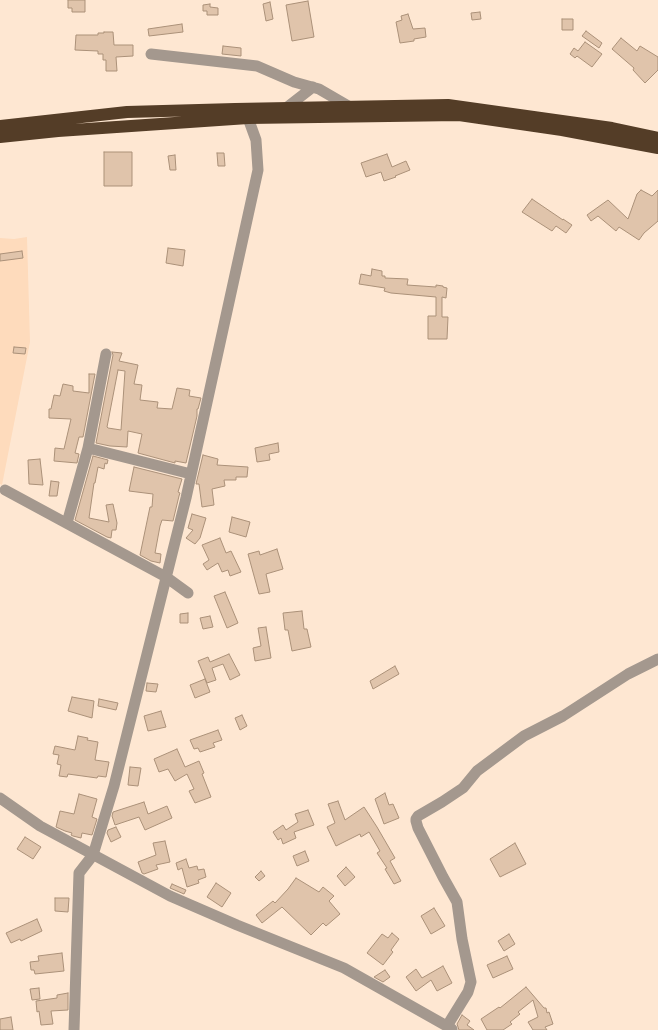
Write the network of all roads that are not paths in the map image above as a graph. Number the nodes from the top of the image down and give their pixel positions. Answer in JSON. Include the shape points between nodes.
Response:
{"nodes":[{"id":1,"x":151,"y":54,"type":"dead end"},
{"id":2,"x":313,"y":86,"type":"junction"},
{"id":3,"x":350,"y":107,"type":"junction"},
{"id":4,"x":286,"y":108,"type":"junction"},
{"id":5,"x":248,"y":118,"type":"junction"},
{"id":6,"x":0,"y":126,"type":"edge"},
{"id":7,"x":0,"y":137,"type":"edge"},
{"id":8,"x":658,"y":138,"type":"edge"},
{"id":9,"x":658,"y":148,"type":"edge"},
{"id":10,"x":106,"y":354,"type":"dead end"},
{"id":11,"x":88,"y":448,"type":"junction"},
{"id":12,"x":191,"y":474,"type":"junction"},
{"id":13,"x":5,"y":490,"type":"dead end"},
{"id":14,"x":67,"y":523,"type":"junction"},
{"id":15,"x":166,"y":577,"type":"junction"},
{"id":16,"x":188,"y":593,"type":"dead end"},
{"id":17,"x":658,"y":659,"type":"edge"},
{"id":18,"x":0,"y":798,"type":"edge"},
{"id":19,"x":93,"y":854,"type":"junction"},
{"id":20,"x":450,"y":1028,"type":"edge"},
{"id":21,"x":74,"y":1030,"type":"edge"}],
"edges":[{"from":1,"to":2,"type":"street","via":[[249,64],[299,84]]},
{"from":2,"to":3,"type":"street"},
{"from":2,"to":4,"type":"street"},
{"from":3,"to":4,"type":"highway"},
{"from":3,"to":8,"type":"highway","via":[[448,105],[612,128]]},
{"from":4,"to":6,"type":"highway","via":[[127,112]]},
{"from":5,"to":7,"type":"highway"},
{"from":5,"to":9,"type":"highway","via":[[458,115],[562,130]]},
{"from":5,"to":12,"type":"street","via":[[256,140],[258,170]]},
{"from":10,"to":11,"type":"street"},
{"from":11,"to":12,"type":"street"},
{"from":11,"to":14,"type":"street"},
{"from":12,"to":15,"type":"street"},
{"from":13,"to":14,"type":"street"},
{"from":14,"to":15,"type":"street"},
{"from":15,"to":16,"type":"street"},
{"from":15,"to":19,"type":"street","via":[[114,786]]},
{"from":17,"to":20,"type":"street","via":[[628,674],[563,716],[524,736],[477,771],[463,788],[416,818],[422,835],[457,902],[471,982]]},
{"from":18,"to":19,"type":"street","via":[[40,826]]},
{"from":19,"to":20,"type":"street","via":[[170,896],[344,968]]},
{"from":19,"to":21,"type":"street","via":[[80,873]]}]}
